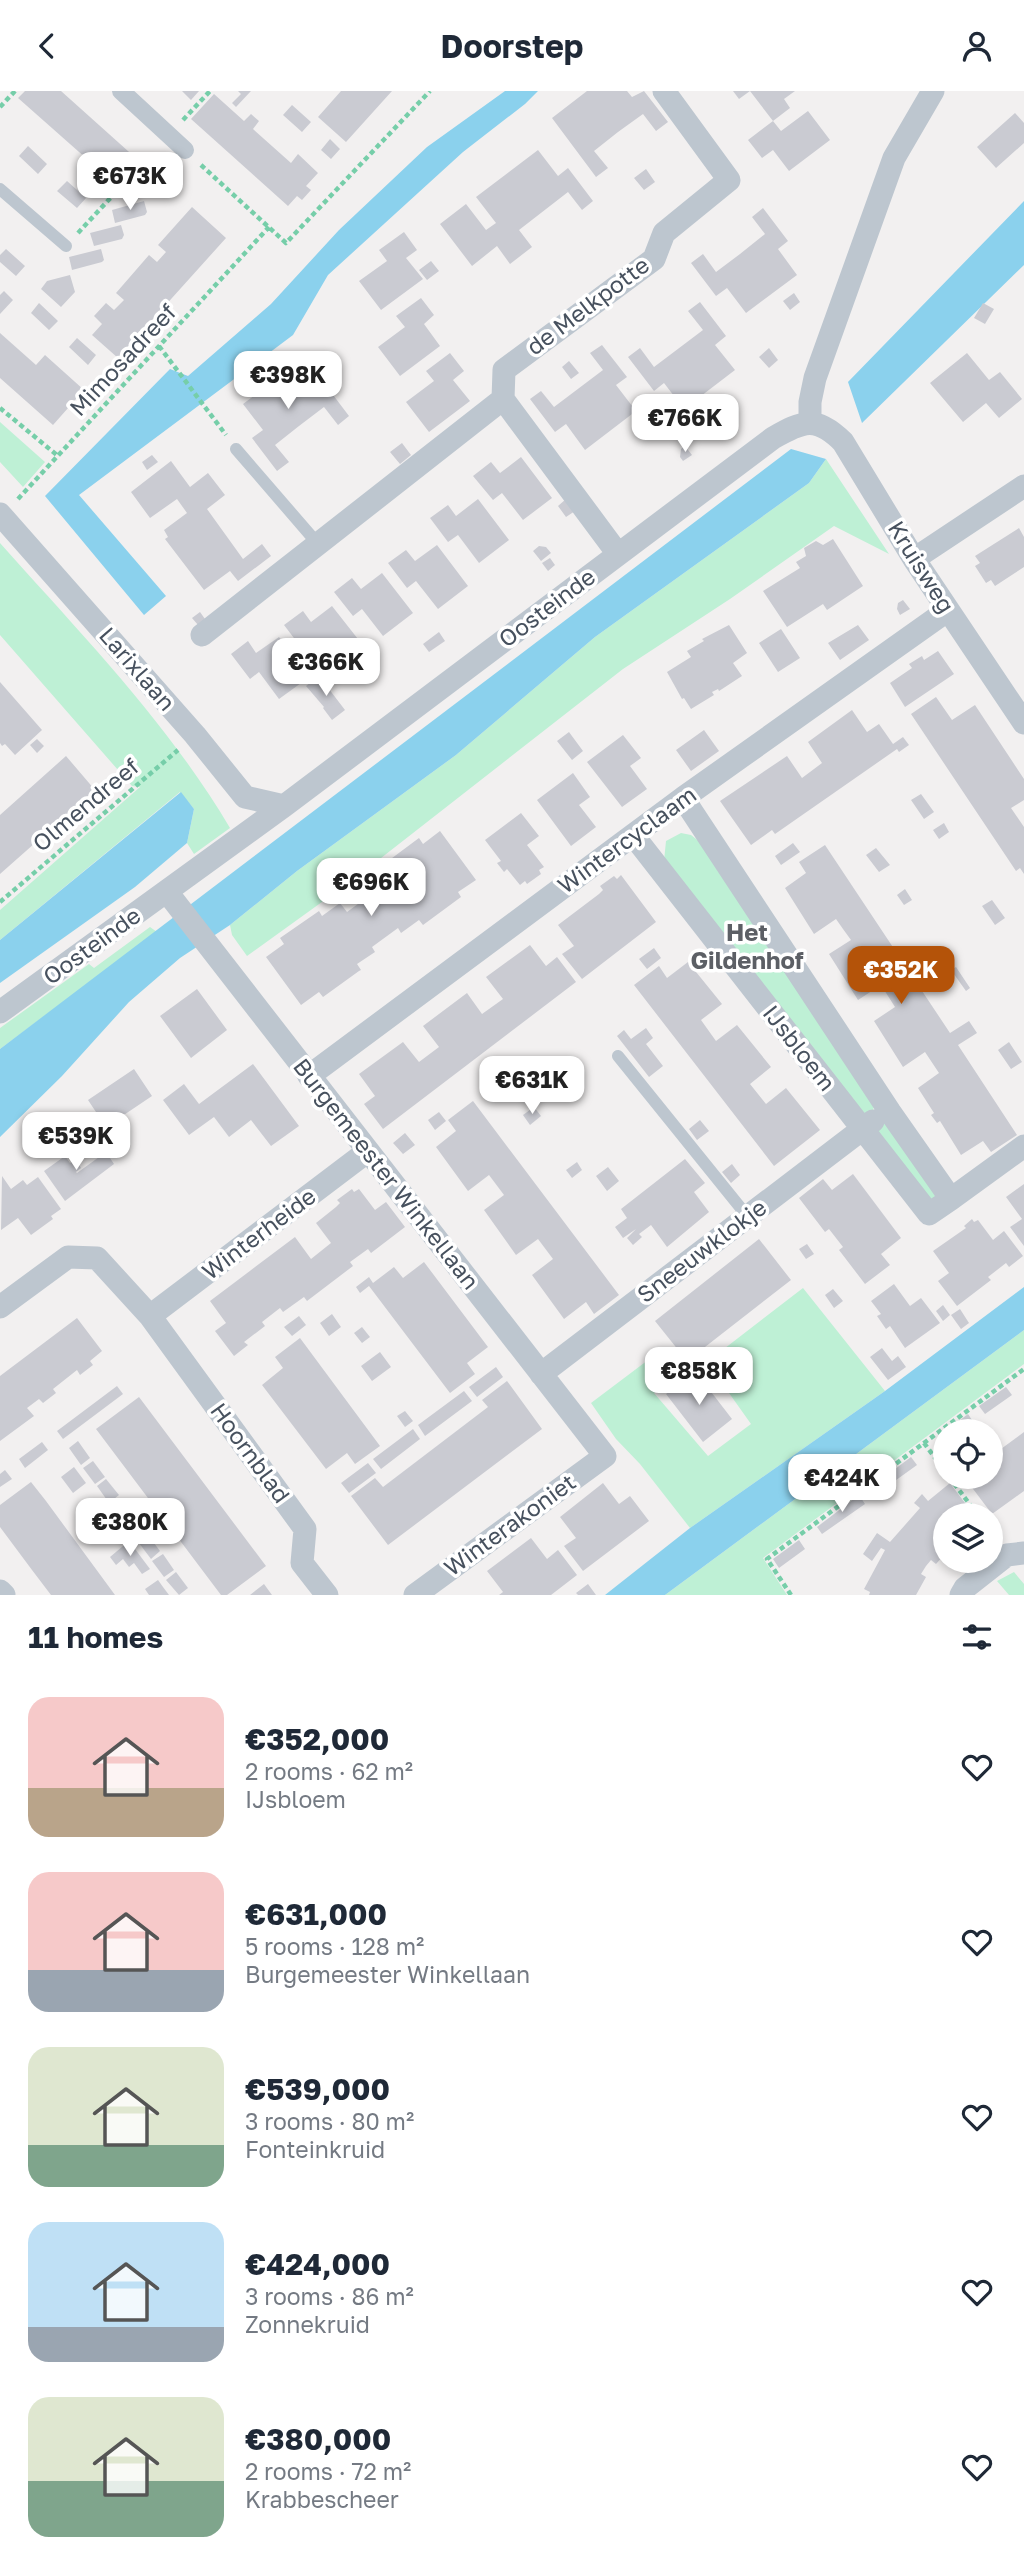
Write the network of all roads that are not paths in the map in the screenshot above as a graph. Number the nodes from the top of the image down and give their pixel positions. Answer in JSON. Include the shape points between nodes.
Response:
{"nodes":[{"id":1,"x":121,"y":91,"type":"edge"},
{"id":2,"x":664,"y":91,"type":"edge"},
{"id":3,"x":933,"y":91,"type":"edge"},
{"id":4,"x":185,"y":150,"type":"road end"},
{"id":5,"x":0,"y":189,"type":"edge"},
{"id":6,"x":66,"y":246,"type":"road end"},
{"id":7,"x":503,"y":399,"type":"junction"},
{"id":8,"x":810,"y":423,"type":"junction"},
{"id":9,"x":236,"y":449,"type":"road end"},
{"id":10,"x":1024,"y":486,"type":"edge"},
{"id":11,"x":1,"y":515,"type":"edge"},
{"id":12,"x":318,"y":544,"type":"junction"},
{"id":13,"x":618,"y":554,"type":"junction"},
{"id":14,"x":914,"y":559,"type":"junction"},
{"id":15,"x":948,"y":610,"type":"junction"},
{"id":16,"x":202,"y":635,"type":"dead end"},
{"id":17,"x":1024,"y":723,"type":"edge"},
{"id":18,"x":683,"y":798,"type":"junction"},
{"id":19,"x":284,"y":806,"type":"junction"},
{"id":20,"x":633,"y":835,"type":"junction"},
{"id":21,"x":171,"y":897,"type":"junction"},
{"id":22,"x":0,"y":1012,"type":"edge"},
{"id":23,"x":618,"y":1056,"type":"dead end"},
{"id":24,"x":309,"y":1076,"type":"junction"},
{"id":25,"x":888,"y":1109,"type":"junction"},
{"id":26,"x":862,"y":1128,"type":"junction"},
{"id":27,"x":1024,"y":1146,"type":"edge"},
{"id":28,"x":368,"y":1151,"type":"junction"},
{"id":29,"x":951,"y":1199,"type":"junction"},
{"id":30,"x":748,"y":1217,"type":"junction"},
{"id":31,"x":0,"y":1307,"type":"edge"},
{"id":32,"x":150,"y":1316,"type":"junction"},
{"id":33,"x":541,"y":1374,"type":"junction"},
{"id":34,"x":605,"y":1456,"type":"joint"},
{"id":35,"x":1024,"y":1553,"type":"edge"},
{"id":36,"x":327,"y":1595,"type":"edge"},
{"id":37,"x":415,"y":1595,"type":"edge"},
{"id":38,"x":961,"y":1595,"type":"edge"}],
"edges":[{"from":1,"to":4,"type":"street"},
{"from":2,"to":7,"type":"street","name":"de Melkpotte","via":[[729,180],[664,233],[654,259],[504,370]]},
{"from":3,"to":8,"type":"street","via":[[894,158],[815,378]]},
{"from":5,"to":6,"type":"lane"},
{"from":7,"to":12,"type":"street"},
{"from":7,"to":13,"type":"street"},
{"from":8,"to":13,"type":"street","name":"Oosteinde","via":[[798,424],[773,438]]},
{"from":8,"to":14,"type":"street","name":"Kruisweg","via":[[832,430],[844,442]]},
{"from":9,"to":12,"type":"lane"},
{"from":10,"to":14,"type":"street"},
{"from":11,"to":19,"type":"street","name":"Larixlaan","via":[[245,797]]},
{"from":12,"to":16,"type":"street"},
{"from":13,"to":19,"type":"street","name":"Oosteinde"},
{"from":14,"to":15,"type":"street","name":"Kruisweg"},
{"from":15,"to":17,"type":"street","name":"Kruisweg"},
{"from":15,"to":18,"type":"street","name":"Wintercyclaam"},
{"from":18,"to":20,"type":"street","name":"Wintercyclaam"},
{"from":18,"to":25,"type":"street","name":"IJsbloem"},
{"from":19,"to":21,"type":"street","name":"Oosteinde"},
{"from":20,"to":24,"type":"street","name":"Wintercyclaam"},
{"from":20,"to":26,"type":"street","name":"IJsbloem"},
{"from":21,"to":22,"type":"street","name":"Oosteinde"},
{"from":21,"to":24,"type":"street","name":"Burgemeester Winkellaan"},
{"from":23,"to":30,"type":"lane"},
{"from":24,"to":28,"type":"street","name":"Burgemeester Winkellaan"},
{"from":25,"to":26,"type":"street"},
{"from":25,"to":29,"type":"street","name":"IJsbloem"},
{"from":26,"to":29,"type":"street","name":"IJsbloem","via":[[929,1214]]},
{"from":26,"to":30,"type":"street","name":"Sneeuwklokje"},
{"from":27,"to":29,"type":"street","name":"IJsbloem"},
{"from":28,"to":32,"type":"street","name":"Winterheide"},
{"from":28,"to":33,"type":"street","name":"Burgemeester Winkellaan"},
{"from":30,"to":33,"type":"street","name":"Sneeuwklokje"},
{"from":31,"to":32,"type":"street","name":"Hoornblad","via":[[68,1257],[97,1258]]},
{"from":32,"to":36,"type":"street","name":"Hoornblad","via":[[305,1529],[302,1563]]},
{"from":33,"to":34,"type":"street","name":"Burgemeester Winkellaan"},
{"from":34,"to":37,"type":"street","name":"Winterakoniet"},
{"from":35,"to":38,"type":"street","via":[[1007,1555]]}]}
